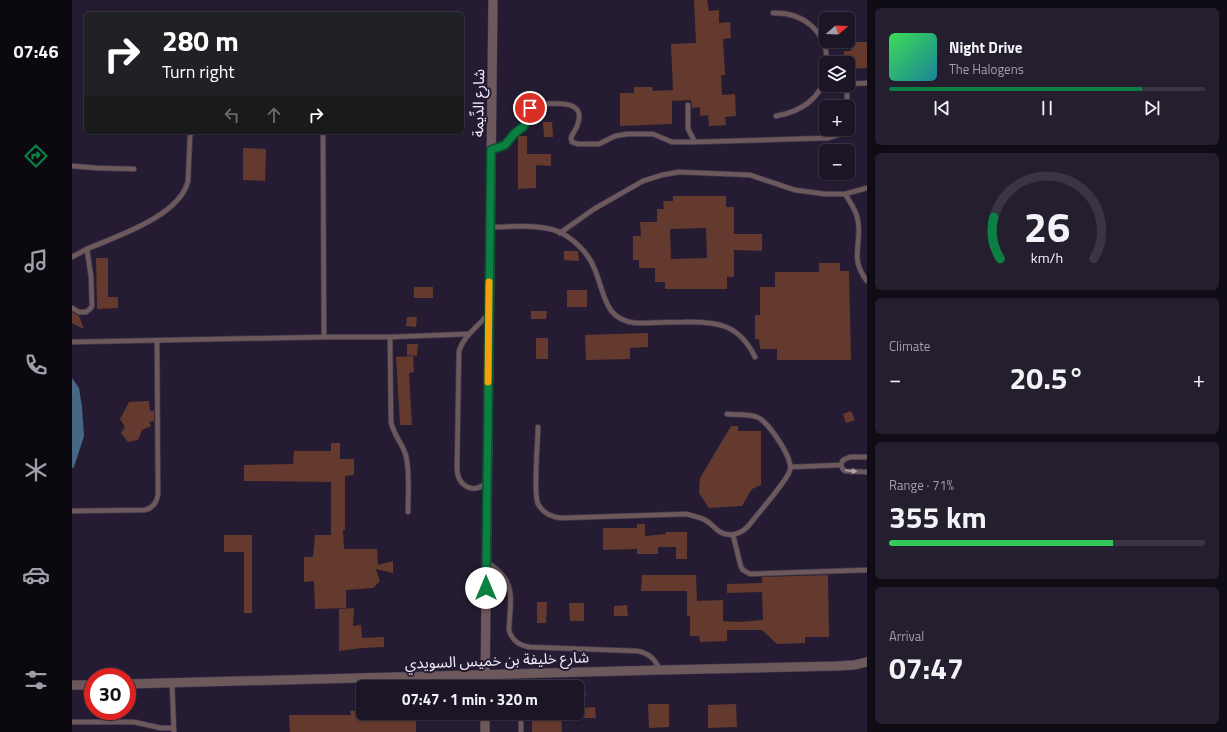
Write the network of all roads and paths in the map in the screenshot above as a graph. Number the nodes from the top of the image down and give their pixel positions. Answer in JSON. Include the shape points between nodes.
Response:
{"nodes":[{"id":1,"x":493,"y":0,"type":"edge"},
{"id":2,"x":773,"y":13,"type":"dead end"},
{"id":3,"x":826,"y":56,"type":"edge"},
{"id":4,"x":867,"y":83,"type":"edge"},
{"id":5,"x":855,"y":84,"type":"edge"},
{"id":6,"x":819,"y":92,"type":"edge"},
{"id":7,"x":688,"y":105,"type":"dead end"},
{"id":8,"x":776,"y":116,"type":"dead end"},
{"id":9,"x":191,"y":134,"type":"edge"},
{"id":10,"x":324,"y":134,"type":"edge"},
{"id":11,"x":836,"y":136,"type":"edge"},
{"id":12,"x":695,"y":142,"type":"junction"},
{"id":13,"x":491,"y":150,"type":"junction"},
{"id":14,"x":72,"y":166,"type":"edge"},
{"id":15,"x":134,"y":169,"type":"dead end"},
{"id":16,"x":867,"y":188,"type":"edge"},
{"id":17,"x":845,"y":194,"type":"junction"},
{"id":18,"x":490,"y":227,"type":"junction"},
{"id":19,"x":560,"y":233,"type":"junction"},
{"id":20,"x":87,"y":249,"type":"junction"},
{"id":21,"x":72,"y":257,"type":"edge"},
{"id":22,"x":867,"y":280,"type":"edge"},
{"id":23,"x":72,"y":308,"type":"edge"},
{"id":24,"x":489,"y":313,"type":"junction"},
{"id":25,"x":468,"y":334,"type":"junction"},
{"id":26,"x":324,"y":337,"type":"junction"},
{"id":27,"x":390,"y":337,"type":"junction"},
{"id":28,"x":157,"y":341,"type":"junction"},
{"id":29,"x":72,"y":342,"type":"edge"},
{"id":30,"x":755,"y":358,"type":"dead end"},
{"id":31,"x":726,"y":414,"type":"dead end"},
{"id":32,"x":538,"y":427,"type":"dead end"},
{"id":33,"x":867,"y":456,"type":"edge"},
{"id":34,"x":841,"y":465,"type":"junction"},
{"id":35,"x":791,"y":467,"type":"junction"},
{"id":36,"x":867,"y":472,"type":"edge"},
{"id":37,"x":487,"y":482,"type":"junction"},
{"id":38,"x":72,"y":511,"type":"edge"},
{"id":39,"x":408,"y":512,"type":"dead end"},
{"id":40,"x":733,"y":535,"type":"junction"},
{"id":41,"x":486,"y":560,"type":"junction"},
{"id":42,"x":867,"y":570,"type":"edge"},
{"id":43,"x":867,"y":662,"type":"edge"},
{"id":44,"x":660,"y":670,"type":"junction"},
{"id":45,"x":485,"y":675,"type":"junction"},
{"id":46,"x":485,"y":680,"type":"edge"},
{"id":47,"x":172,"y":683,"type":"junction"},
{"id":48,"x":84,"y":684,"type":"edge"},
{"id":49,"x":136,"y":684,"type":"edge"},
{"id":50,"x":72,"y":685,"type":"edge"},
{"id":51,"x":485,"y":720,"type":"edge"},
{"id":52,"x":521,"y":720,"type":"edge"},
{"id":53,"x":72,"y":722,"type":"edge"},
{"id":54,"x":174,"y":730,"type":"edge"},
{"id":55,"x":485,"y":732,"type":"edge"},
{"id":56,"x":521,"y":732,"type":"edge"}],
"edges":[{"from":1,"to":13,"type":"street","name":"شارع الدِّيمة"},
{"from":2,"to":3,"type":"lane","via":[[795,15],[805,20],[820,36]]},
{"from":4,"to":5,"type":"lane"},
{"from":6,"to":8,"type":"lane","via":[[799,110]]},
{"from":7,"to":12,"type":"lane","via":[[688,129]]},
{"from":9,"to":20,"type":"lane","via":[[188,181],[180,198],[155,218]]},
{"from":10,"to":26,"type":"lane"},
{"from":11,"to":12,"type":"lane"},
{"from":12,"to":13,"type":"lane","via":[[672,142],[653,134],[627,134],[615,136],[599,144],[576,144],[571,138],[579,121],[575,107],[568,104],[534,104],[530,108],[526,124],[507,143]]},
{"from":13,"to":18,"type":"street","name":"شارع الدِّيمة"},
{"from":14,"to":15,"type":"lane"},
{"from":16,"to":17,"type":"lane"},
{"from":17,"to":19,"type":"lane","via":[[795,190],[750,176],[679,172],[643,181],[594,209]]},
{"from":17,"to":22,"type":"lane","via":[[858,220],[858,265]]},
{"from":18,"to":19,"type":"lane","via":[[543,228]]},
{"from":18,"to":24,"type":"street","name":"شارع الدِّيمة"},
{"from":19,"to":30,"type":"lane","via":[[577,244],[586,254],[595,268],[608,306],[620,319],[636,323],[720,324],[741,336]]},
{"from":20,"to":21,"type":"lane"},
{"from":20,"to":23,"type":"lane","via":[[92,306],[86,312]]},
{"from":24,"to":25,"type":"lane"},
{"from":24,"to":37,"type":"street","name":"شارع الدِّيمة"},
{"from":25,"to":27,"type":"lane"},
{"from":25,"to":37,"type":"lane","via":[[462,344],[459,359],[457,474],[462,484],[472,488],[483,486]]},
{"from":26,"to":27,"type":"lane"},
{"from":26,"to":28,"type":"lane"},
{"from":27,"to":39,"type":"lane","via":[[391,422],[394,434],[406,455]]},
{"from":28,"to":29,"type":"lane"},
{"from":28,"to":38,"type":"lane","via":[[157,501],[145,510]]},
{"from":31,"to":35,"type":"lane","via":[[753,416],[762,420],[788,456]]},
{"from":32,"to":40,"type":"lane","via":[[536,498],[542,510],[548,515],[561,518],[687,514],[706,520],[720,532]]},
{"from":33,"to":34,"type":"lane","via":[[847,458]]},
{"from":34,"to":35,"type":"lane"},
{"from":34,"to":36,"type":"lane","one_way":true,"via":[[845,471]]},
{"from":35,"to":40,"type":"lane","via":[[746,529]]},
{"from":37,"to":41,"type":"street","name":"شارع الدِّيمة"},
{"from":40,"to":42,"type":"lane","via":[[741,567],[750,574]]},
{"from":41,"to":44,"type":"lane","via":[[504,576],[510,587],[509,630],[510,635],[520,645],[637,651],[649,655]]},
{"from":41,"to":45,"type":"street","name":"شارع الدِّيمة"},
{"from":43,"to":44,"type":"street","name":"شارع خليفة بن خميس السويدي","via":[[837,666]]},
{"from":44,"to":45,"type":"street","name":"شارع خليفة بن خميس السويدي"},
{"from":45,"to":46,"type":"street","name":"شارع الدِّيمة"},
{"from":45,"to":47,"type":"street","name":"شارع خليفة بن خميس السويدي"},
{"from":47,"to":49,"type":"street","name":"شارع خليفة بن خميس السويدي"},
{"from":47,"to":54,"type":"lane"},
{"from":48,"to":50,"type":"street"},
{"from":51,"to":55,"type":"street"},
{"from":52,"to":56,"type":"lane"},
{"from":53,"to":54,"type":"lane","via":[[134,722]]}]}
